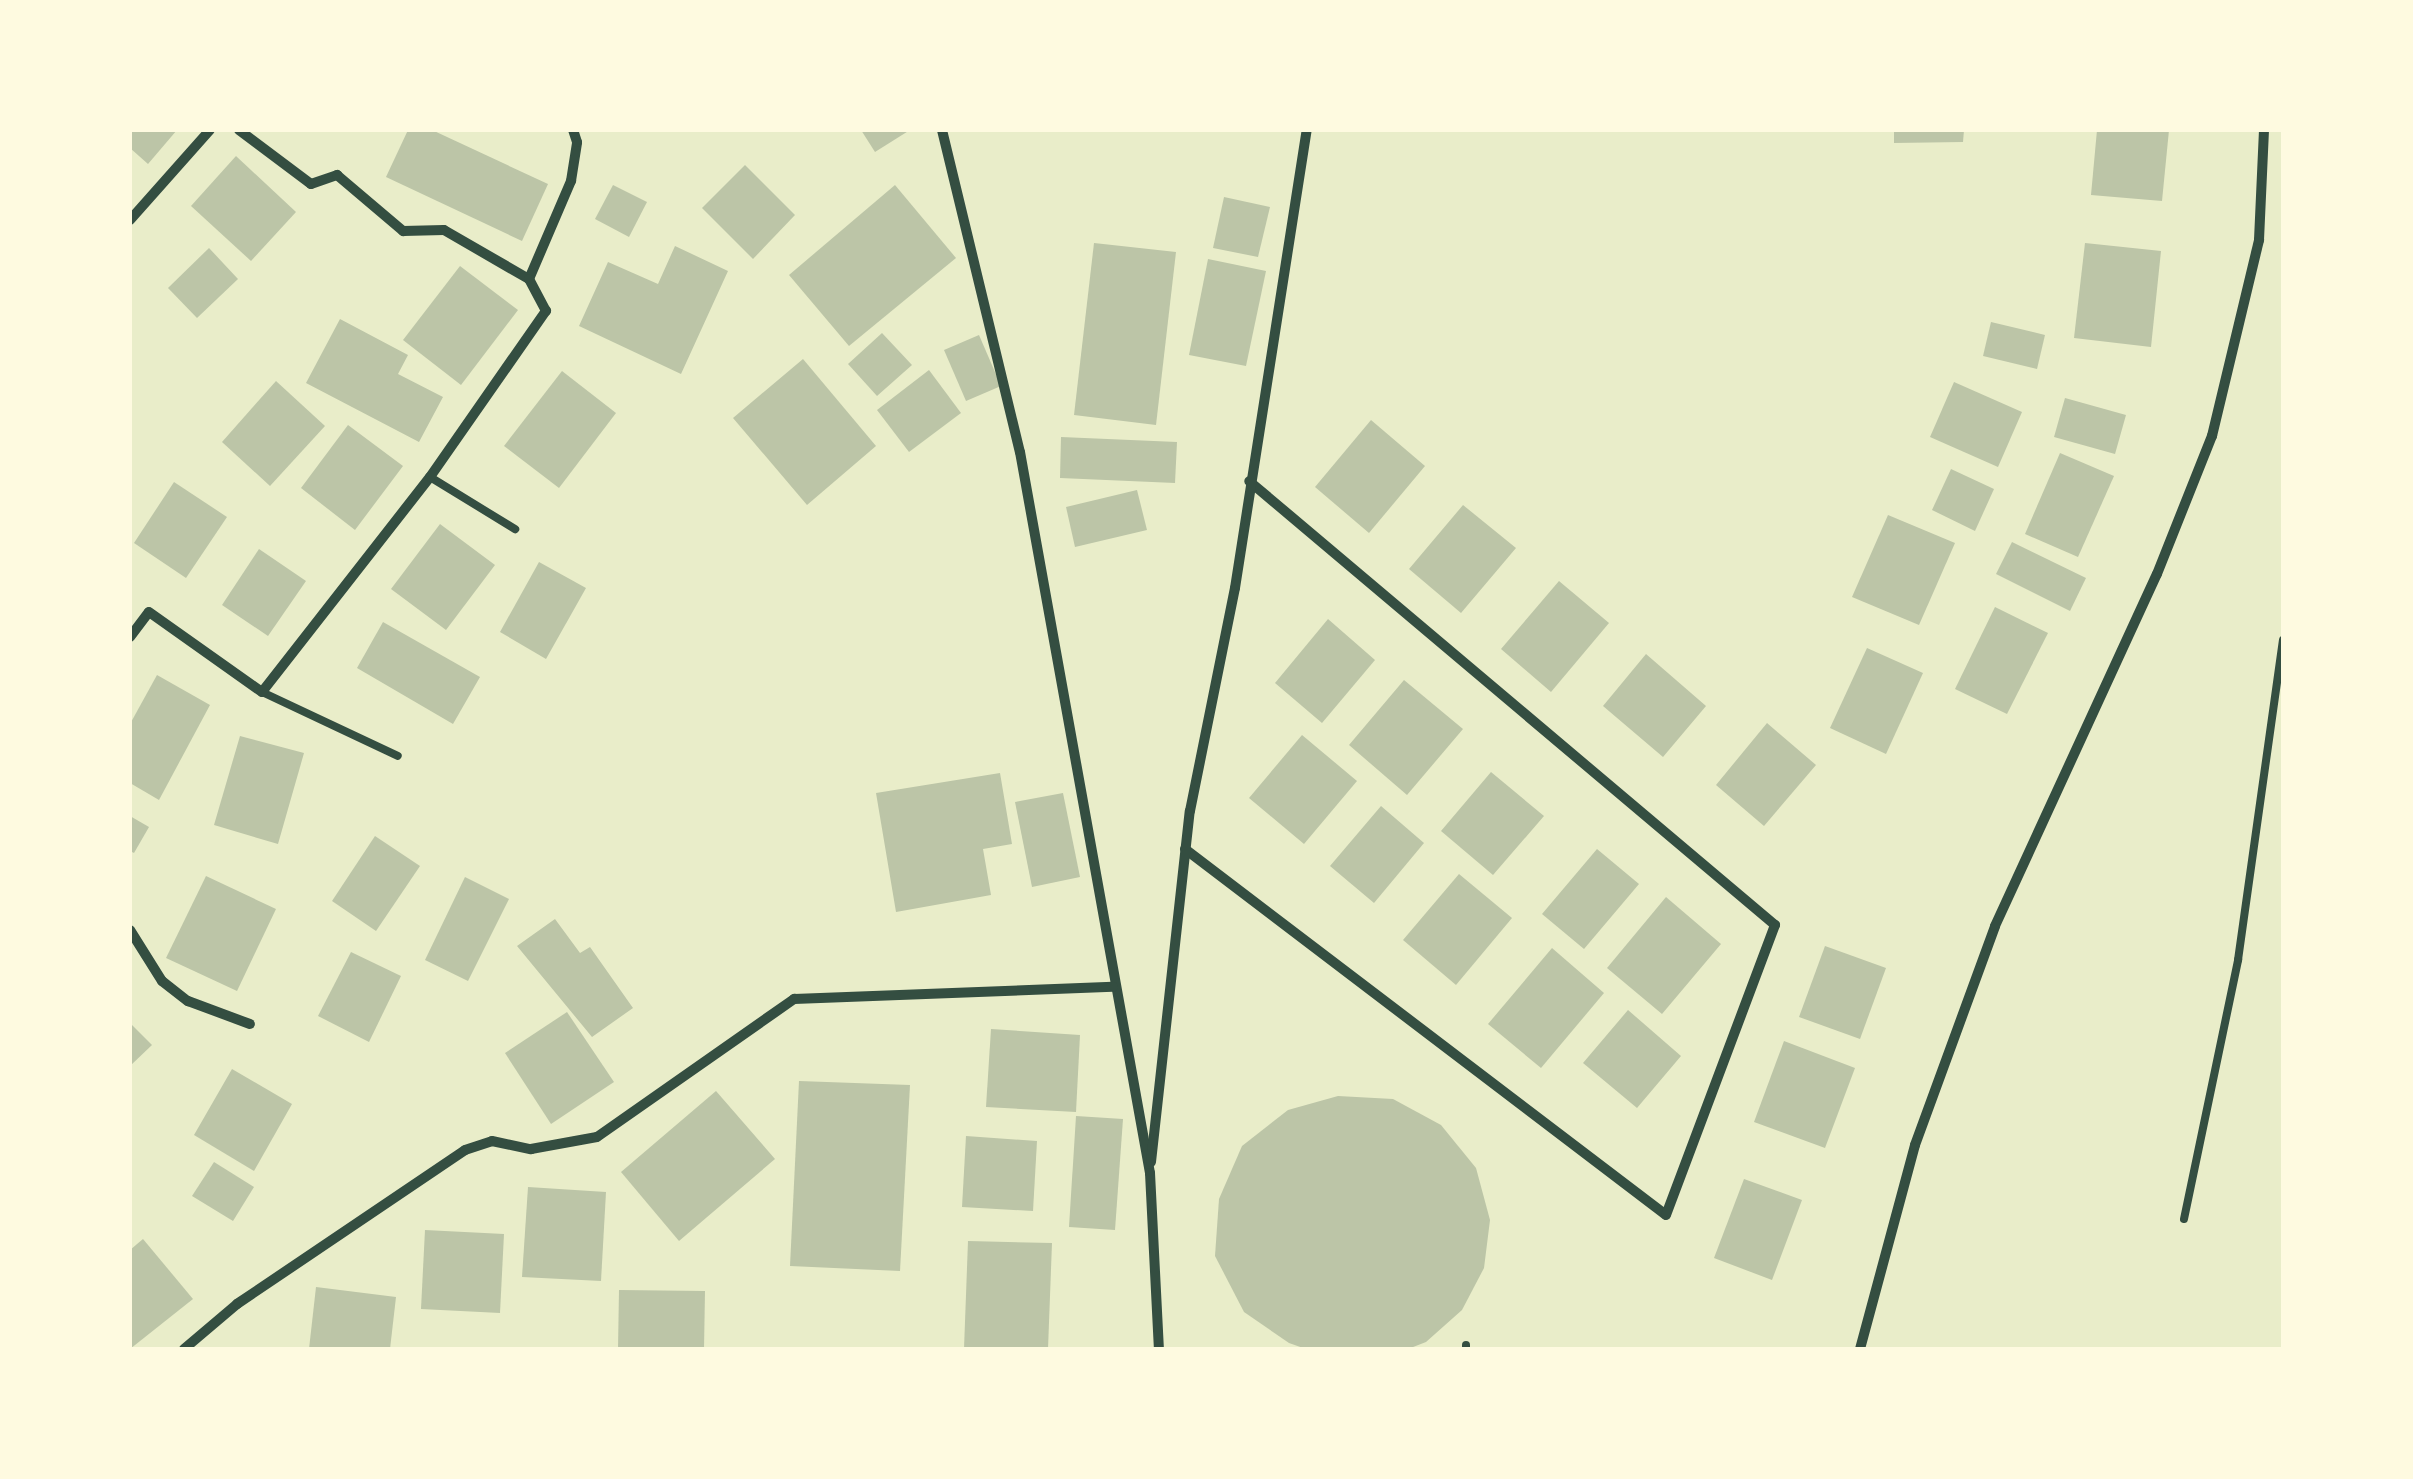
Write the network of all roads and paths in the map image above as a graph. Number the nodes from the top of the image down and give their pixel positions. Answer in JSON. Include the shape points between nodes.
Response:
{"nodes":[{"id":1,"x":210,"y":130,"type":"edge"},
{"id":2,"x":239,"y":130,"type":"edge"},
{"id":3,"x":573,"y":130,"type":"edge"},
{"id":4,"x":942,"y":130,"type":"edge"},
{"id":5,"x":1306,"y":130,"type":"edge"},
{"id":6,"x":2264,"y":130,"type":"edge"},
{"id":7,"x":130,"y":220,"type":"edge"},
{"id":8,"x":529,"y":278,"type":"junction"},
{"id":9,"x":430,"y":477,"type":"junction"},
{"id":10,"x":1249,"y":480,"type":"junction"},
{"id":11,"x":515,"y":529,"type":"dead end"},
{"id":12,"x":130,"y":637,"type":"edge"},
{"id":13,"x":2283,"y":640,"type":"edge"},
{"id":14,"x":262,"y":692,"type":"junction"},
{"id":15,"x":398,"y":756,"type":"dead end"},
{"id":16,"x":1186,"y":849,"type":"junction"},
{"id":17,"x":130,"y":930,"type":"edge"},
{"id":18,"x":1112,"y":987,"type":"junction"},
{"id":19,"x":250,"y":1024,"type":"dead end"},
{"id":20,"x":1150,"y":1172,"type":"junction"},
{"id":21,"x":2184,"y":1220,"type":"dead end"},
{"id":22,"x":184,"y":1349,"type":"edge"},
{"id":23,"x":1158,"y":1349,"type":"edge"},
{"id":24,"x":1860,"y":1349,"type":"edge"}],
"edges":[{"from":1,"to":7,"type":"street"},
{"from":2,"to":8,"type":"street","via":[[311,184],[337,175],[403,231],[444,230]]},
{"from":3,"to":8,"type":"street","via":[[578,142],[571,181]]},
{"from":4,"to":18,"type":"street","via":[[1020,452]]},
{"from":5,"to":10,"type":"street"},
{"from":6,"to":24,"type":"street","via":[[2259,240],[2212,436],[2157,574],[1994,926],[1915,1144]]},
{"from":8,"to":9,"type":"street","via":[[546,311]]},
{"from":9,"to":11,"type":"lane"},
{"from":9,"to":14,"type":"street"},
{"from":10,"to":16,"type":"street"},
{"from":10,"to":16,"type":"street","via":[[1774,926],[1666,1215]]},
{"from":12,"to":14,"type":"street","via":[[148,612]]},
{"from":13,"to":21,"type":"lane","via":[[2238,960]]},
{"from":14,"to":15,"type":"lane"},
{"from":16,"to":20,"type":"street"},
{"from":17,"to":19,"type":"street","via":[[162,980],[188,1001]]},
{"from":18,"to":20,"type":"street"},
{"from":18,"to":22,"type":"street","via":[[794,999],[597,1137],[531,1149],[492,1141],[465,1150],[237,1304]]},
{"from":20,"to":23,"type":"street"}]}
